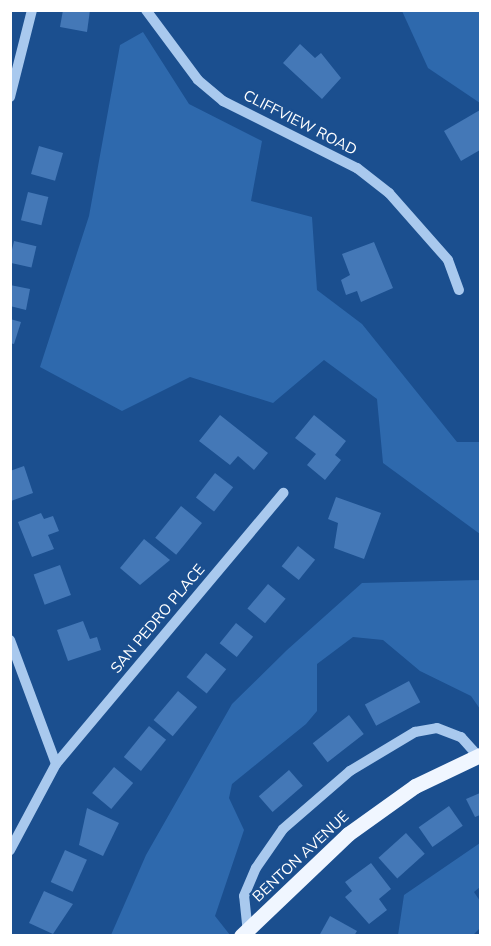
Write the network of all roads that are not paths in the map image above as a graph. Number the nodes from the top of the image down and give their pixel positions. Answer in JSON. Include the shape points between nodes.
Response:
{"nodes":[{"id":1,"x":32,"y":10,"type":"edge"},
{"id":2,"x":147,"y":10,"type":"edge"},
{"id":3,"x":10,"y":97,"type":"edge"},
{"id":4,"x":459,"y":290,"type":"dead end"},
{"id":5,"x":283,"y":493,"type":"dead end"},
{"id":6,"x":10,"y":640,"type":"edge"},
{"id":7,"x":479,"y":755,"type":"edge"},
{"id":8,"x":56,"y":764,"type":"junction"},
{"id":9,"x":10,"y":850,"type":"edge"},
{"id":10,"x":246,"y":934,"type":"edge"}],
"edges":[{"from":1,"to":3,"type":"street"},
{"from":2,"to":4,"type":"street","name":"CLIFFVIEW ROAD","via":[[198,80],[222,101],[328,152],[389,193],[448,260]]},
{"from":5,"to":8,"type":"street","name":"SAN PEDRO PLACE"},
{"from":6,"to":8,"type":"street"},
{"from":7,"to":10,"type":"main road","name":"BENTON AVENUE","via":[[415,786],[348,834]]},
{"from":7,"to":10,"type":"street","via":[[461,737],[437,728],[390,745],[283,829],[244,896]]},
{"from":8,"to":9,"type":"street","name":"SAN PEDRO PLACE"}]}
